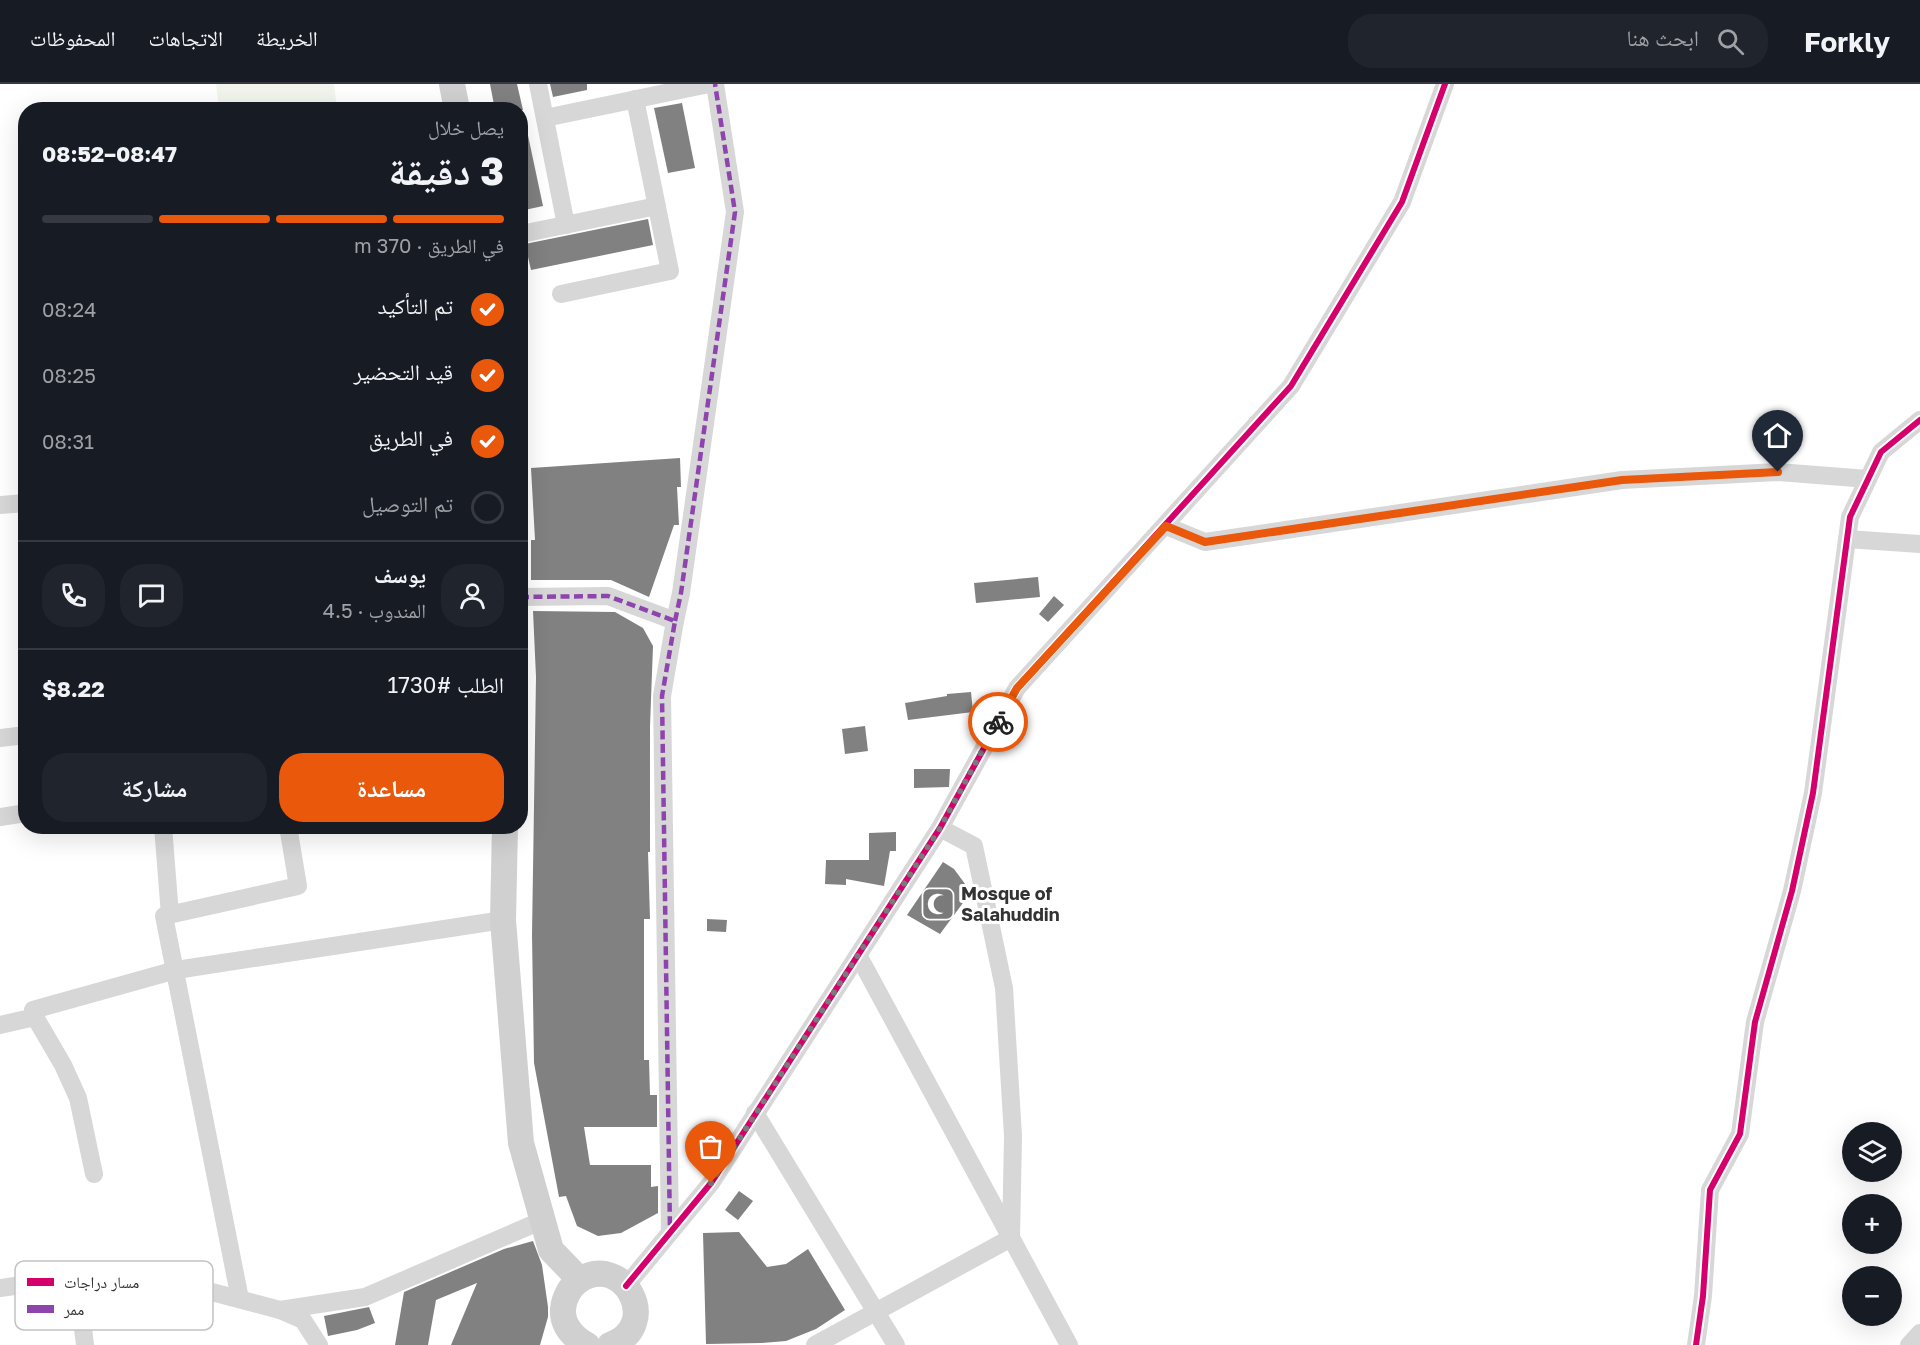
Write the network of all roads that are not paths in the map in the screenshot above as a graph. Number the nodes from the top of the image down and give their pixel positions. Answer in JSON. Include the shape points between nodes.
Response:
{"nodes":[{"id":1,"x":452,"y":84,"type":"edge"},
{"id":2,"x":538,"y":84,"type":"edge"},
{"id":3,"x":709,"y":84,"type":"edge"},
{"id":4,"x":715,"y":84,"type":"edge"},
{"id":5,"x":1445,"y":84,"type":"edge"},
{"id":6,"x":635,"y":99,"type":"junction"},
{"id":7,"x":455,"y":102,"type":"edge"},
{"id":8,"x":544,"y":118,"type":"junction"},
{"id":9,"x":657,"y":206,"type":"junction"},
{"id":10,"x":566,"y":225,"type":"junction"},
{"id":11,"x":528,"y":233,"type":"edge"},
{"id":12,"x":561,"y":294,"type":"dead end"},
{"id":13,"x":1920,"y":420,"type":"edge"},
{"id":14,"x":1868,"y":479,"type":"junction"},
{"id":15,"x":18,"y":504,"type":"edge"},
{"id":16,"x":0,"y":506,"type":"edge"},
{"id":17,"x":1166,"y":526,"type":"junction"},
{"id":18,"x":1847,"y":539,"type":"junction"},
{"id":19,"x":1920,"y":544,"type":"edge"},
{"id":20,"x":528,"y":597,"type":"edge"},
{"id":21,"x":675,"y":621,"type":"junction"},
{"id":22,"x":18,"y":736,"type":"edge"},
{"id":23,"x":0,"y":738,"type":"edge"},
{"id":24,"x":18,"y":815,"type":"edge"},
{"id":25,"x":0,"y":818,"type":"edge"},
{"id":26,"x":940,"y":828,"type":"junction"},
{"id":27,"x":164,"y":834,"type":"edge"},
{"id":28,"x":289,"y":834,"type":"edge"},
{"id":29,"x":505,"y":834,"type":"edge"},
{"id":30,"x":170,"y":915,"type":"junction"},
{"id":31,"x":503,"y":920,"type":"junction"},
{"id":32,"x":858,"y":955,"type":"junction"},
{"id":33,"x":176,"y":970,"type":"junction"},
{"id":34,"x":35,"y":1017,"type":"junction"},
{"id":35,"x":0,"y":1025,"type":"edge"},
{"id":36,"x":756,"y":1113,"type":"junction"},
{"id":37,"x":94,"y":1174,"type":"dead end"},
{"id":38,"x":543,"y":1221,"type":"junction"},
{"id":39,"x":670,"y":1232,"type":"junction"},
{"id":40,"x":1011,"y":1238,"type":"junction"},
{"id":41,"x":580,"y":1280,"type":"junction"},
{"id":42,"x":15,"y":1286,"type":"edge"},
{"id":43,"x":626,"y":1286,"type":"junction"},
{"id":44,"x":0,"y":1288,"type":"edge"},
{"id":45,"x":213,"y":1292,"type":"edge"},
{"id":46,"x":240,"y":1299,"type":"junction"},
{"id":47,"x":280,"y":1310,"type":"junction"},
{"id":48,"x":876,"y":1312,"type":"junction"},
{"id":49,"x":635,"y":1320,"type":"junction"},
{"id":50,"x":83,"y":1330,"type":"edge"},
{"id":51,"x":1920,"y":1333,"type":"edge"},
{"id":52,"x":576,"y":1342,"type":"edge"},
{"id":53,"x":85,"y":1345,"type":"edge"},
{"id":54,"x":319,"y":1345,"type":"edge"},
{"id":55,"x":610,"y":1345,"type":"edge"},
{"id":56,"x":642,"y":1345,"type":"edge"},
{"id":57,"x":815,"y":1345,"type":"edge"},
{"id":58,"x":896,"y":1345,"type":"edge"},
{"id":59,"x":1069,"y":1345,"type":"edge"},
{"id":60,"x":1696,"y":1345,"type":"edge"},
{"id":61,"x":1909,"y":1345,"type":"edge"}],
"edges":[{"from":1,"to":7,"type":"street"},
{"from":2,"to":8,"type":"street"},
{"from":3,"to":6,"type":"street"},
{"from":4,"to":21,"type":"street","via":[[735,212]]},
{"from":5,"to":17,"type":"street","via":[[1402,202],[1291,386]]},
{"from":6,"to":8,"type":"street"},
{"from":6,"to":9,"type":"street"},
{"from":8,"to":10,"type":"street"},
{"from":9,"to":10,"type":"street"},
{"from":9,"to":12,"type":"street","via":[[670,272]]},
{"from":10,"to":11,"type":"street"},
{"from":13,"to":14,"type":"street","via":[[1881,452]]},
{"from":14,"to":17,"type":"street","via":[[1778,472],[1622,480],[1205,542]]},
{"from":14,"to":18,"type":"street","via":[[1850,517]]},
{"from":15,"to":16,"type":"street"},
{"from":17,"to":26,"type":"street","via":[[1017,688]]},
{"from":18,"to":19,"type":"street"},
{"from":18,"to":60,"type":"street","via":[[1813,793],[1792,891],[1755,1022],[1740,1134],[1710,1190]]},
{"from":20,"to":21,"type":"street","via":[[608,596]]},
{"from":21,"to":39,"type":"street","via":[[662,696]]},
{"from":22,"to":23,"type":"street"},
{"from":24,"to":25,"type":"street"},
{"from":26,"to":32,"type":"street"},
{"from":26,"to":40,"type":"street","via":[[974,846],[1004,988],[1013,1136]]},
{"from":27,"to":30,"type":"street"},
{"from":28,"to":30,"type":"street","via":[[298,886]]},
{"from":29,"to":31,"type":"street"},
{"from":30,"to":33,"type":"street","via":[[164,916]]},
{"from":31,"to":33,"type":"street"},
{"from":31,"to":38,"type":"street","via":[[521,1143]]},
{"from":32,"to":36,"type":"street"},
{"from":32,"to":40,"type":"street"},
{"from":33,"to":34,"type":"street","via":[[33,1010]]},
{"from":33,"to":46,"type":"street"},
{"from":34,"to":35,"type":"street"},
{"from":34,"to":37,"type":"street","via":[[78,1098]]},
{"from":36,"to":39,"type":"street","via":[[711,1183]]},
{"from":36,"to":48,"type":"street"},
{"from":38,"to":41,"type":"street","via":[[551,1250]]},
{"from":38,"to":47,"type":"street","via":[[365,1297]]},
{"from":39,"to":43,"type":"street"},
{"from":40,"to":48,"type":"street"},
{"from":40,"to":59,"type":"street"},
{"from":41,"to":43,"type":"street","via":[[604,1275]]},
{"from":41,"to":52,"type":"street","via":[[571,1287],[563,1308]]},
{"from":42,"to":44,"type":"street"},
{"from":43,"to":49,"type":"street","via":[[633,1296]]},
{"from":45,"to":46,"type":"street"},
{"from":46,"to":47,"type":"street"},
{"from":47,"to":54,"type":"street","via":[[303,1320]]},
{"from":48,"to":57,"type":"street"},
{"from":48,"to":58,"type":"street"},
{"from":49,"to":55,"type":"street","via":[[629,1333]]},
{"from":49,"to":56,"type":"street"},
{"from":50,"to":53,"type":"street"},
{"from":51,"to":61,"type":"street"}]}
